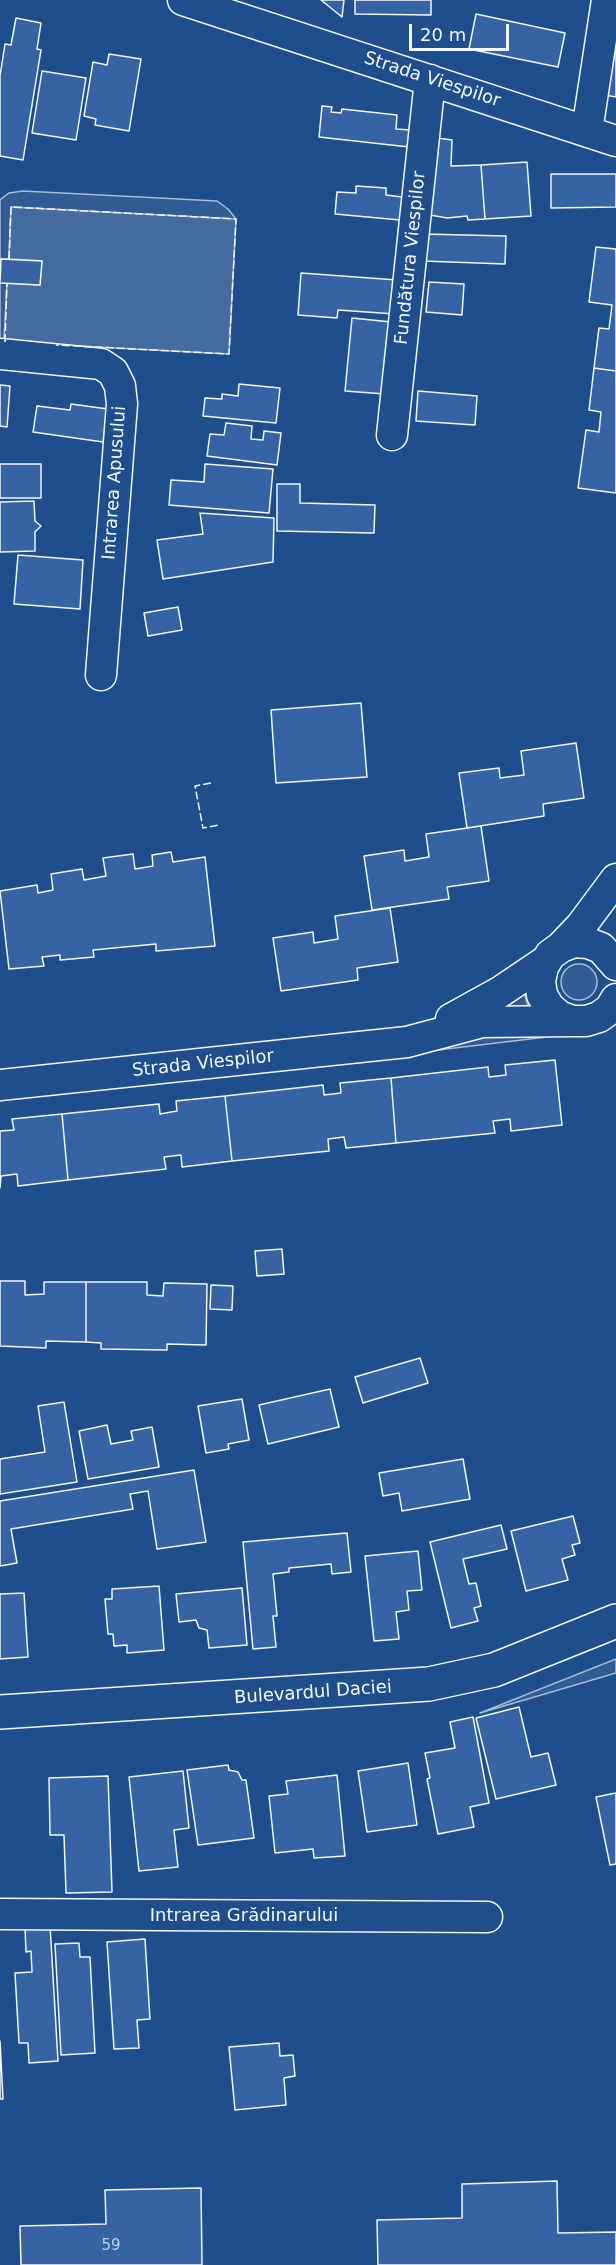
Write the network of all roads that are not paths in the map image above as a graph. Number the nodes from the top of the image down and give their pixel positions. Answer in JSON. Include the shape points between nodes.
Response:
{"nodes":[{"id":1,"x":183,"y":0,"type":"edge"},
{"id":2,"x":607,"y":0,"type":"edge"},
{"id":3,"x":249,"y":10,"type":"edge"},
{"id":4,"x":430,"y":80,"type":"junction"},
{"id":5,"x":587,"y":131,"type":"junction"},
{"id":6,"x":616,"y":141,"type":"edge"},
{"id":7,"x":0,"y":354,"type":"edge"},
{"id":8,"x":392,"y":435,"type":"dead end"},
{"id":9,"x":101,"y":675,"type":"dead end"},
{"id":10,"x":616,"y":879,"type":"edge"},
{"id":11,"x":553,"y":954,"type":"junction"},
{"id":12,"x":616,"y":965,"type":"edge"},
{"id":13,"x":616,"y":999,"type":"edge"},
{"id":14,"x":572,"y":1021,"type":"junction"},
{"id":15,"x":406,"y":1042,"type":"junction"},
{"id":16,"x":0,"y":1085,"type":"edge"},
{"id":17,"x":616,"y":1621,"type":"edge"},
{"id":18,"x":0,"y":1712,"type":"edge"},
{"id":19,"x":0,"y":1914,"type":"edge"},
{"id":20,"x":487,"y":1917,"type":"dead end"}],
"edges":[{"from":1,"to":3,"type":"street","name":"Strada Viespilor"},
{"from":2,"to":5,"type":"street"},
{"from":3,"to":4,"type":"street","name":"Strada Viespilor"},
{"from":4,"to":5,"type":"street","name":"Strada Viespilor"},
{"from":4,"to":8,"type":"street","name":"Fundătura Viespilor"},
{"from":5,"to":6,"type":"street","name":"Strada Viespilor"},
{"from":7,"to":9,"type":"street","name":"Intrarea Apusului","via":[[101,364],[113,372],[120,386],[122,404]]},
{"from":10,"to":11,"type":"street","name":"Strada Viespilor","via":[[581,926]]},
{"from":11,"to":12,"type":"street","via":[[574,942],[588,943],[607,952]]},
{"from":11,"to":14,"type":"street","via":[[541,974],[542,995],[553,1012]]},
{"from":11,"to":15,"type":"street","name":"Strada Viespilor","via":[[489,998]]},
{"from":13,"to":14,"type":"street","name":"Strada Viespilor","via":[[599,1017]]},
{"from":14,"to":15,"type":"street","name":"Strada Viespilor","via":[[482,1022]]},
{"from":15,"to":16,"type":"street","name":"Strada Viespilor"},
{"from":17,"to":18,"type":"street","name":"Bulevardul Daciei","via":[[494,1670],[429,1684]]},
{"from":19,"to":20,"type":"street","name":"Intrarea Grădinarului"}]}
